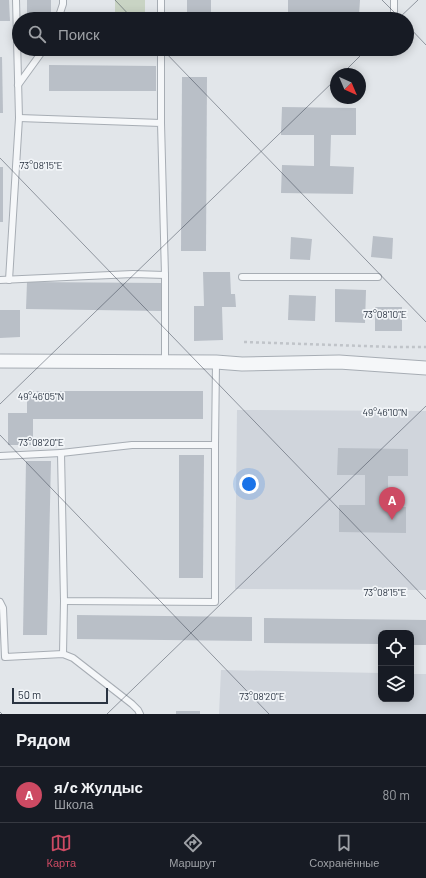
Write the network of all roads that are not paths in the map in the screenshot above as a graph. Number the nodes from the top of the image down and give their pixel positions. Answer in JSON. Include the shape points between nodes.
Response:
{"nodes":[{"id":1,"x":16,"y":0,"type":"edge"},
{"id":2,"x":64,"y":0,"type":"edge"},
{"id":3,"x":161,"y":0,"type":"edge"},
{"id":4,"x":394,"y":0,"type":"edge"},
{"id":5,"x":16,"y":12,"type":"edge"},
{"id":6,"x":60,"y":12,"type":"edge"},
{"id":7,"x":161,"y":12,"type":"edge"},
{"id":8,"x":395,"y":12,"type":"edge"},
{"id":9,"x":17,"y":56,"type":"edge"},
{"id":10,"x":39,"y":56,"type":"edge"},
{"id":11,"x":161,"y":56,"type":"edge"},
{"id":12,"x":18,"y":85,"type":"junction"},
{"id":13,"x":19,"y":118,"type":"junction"},
{"id":14,"x":161,"y":123,"type":"junction"},
{"id":15,"x":165,"y":275,"type":"junction"},
{"id":16,"x":242,"y":277,"type":"dead end"},
{"id":17,"x":378,"y":277,"type":"dead end"},
{"id":18,"x":0,"y":280,"type":"edge"},
{"id":19,"x":9,"y":280,"type":"junction"},
{"id":20,"x":0,"y":361,"type":"edge"},
{"id":21,"x":165,"y":362,"type":"junction"},
{"id":22,"x":216,"y":362,"type":"junction"},
{"id":23,"x":426,"y":368,"type":"edge"},
{"id":24,"x":215,"y":445,"type":"junction"},
{"id":25,"x":61,"y":453,"type":"junction"},
{"id":26,"x":0,"y":456,"type":"edge"},
{"id":27,"x":64,"y":601,"type":"junction"},
{"id":28,"x":0,"y":602,"type":"edge"},
{"id":29,"x":63,"y":654,"type":"junction"},
{"id":30,"x":140,"y":714,"type":"edge"}],
"edges":[{"from":1,"to":5,"type":"lane"},
{"from":2,"to":6,"type":"lane"},
{"from":3,"to":7,"type":"lane"},
{"from":4,"to":8,"type":"lane"},
{"from":9,"to":12,"type":"lane"},
{"from":10,"to":12,"type":"lane"},
{"from":11,"to":14,"type":"lane"},
{"from":12,"to":13,"type":"lane"},
{"from":13,"to":14,"type":"lane"},
{"from":13,"to":19,"type":"lane"},
{"from":14,"to":15,"type":"lane"},
{"from":15,"to":19,"type":"lane","via":[[133,274]]},
{"from":15,"to":21,"type":"lane"},
{"from":16,"to":17,"type":"lane"},
{"from":18,"to":19,"type":"lane"},
{"from":20,"to":21,"type":"street"},
{"from":21,"to":22,"type":"street"},
{"from":22,"to":23,"type":"street","via":[[339,362]]},
{"from":22,"to":24,"type":"lane"},
{"from":24,"to":25,"type":"lane","via":[[132,445]]},
{"from":24,"to":27,"type":"lane","via":[[215,602]]},
{"from":25,"to":26,"type":"lane"},
{"from":25,"to":27,"type":"lane"},
{"from":27,"to":29,"type":"lane"},
{"from":28,"to":29,"type":"lane","via":[[3,608],[5,657]]},
{"from":29,"to":30,"type":"lane","via":[[73,658],[132,704]]}]}
